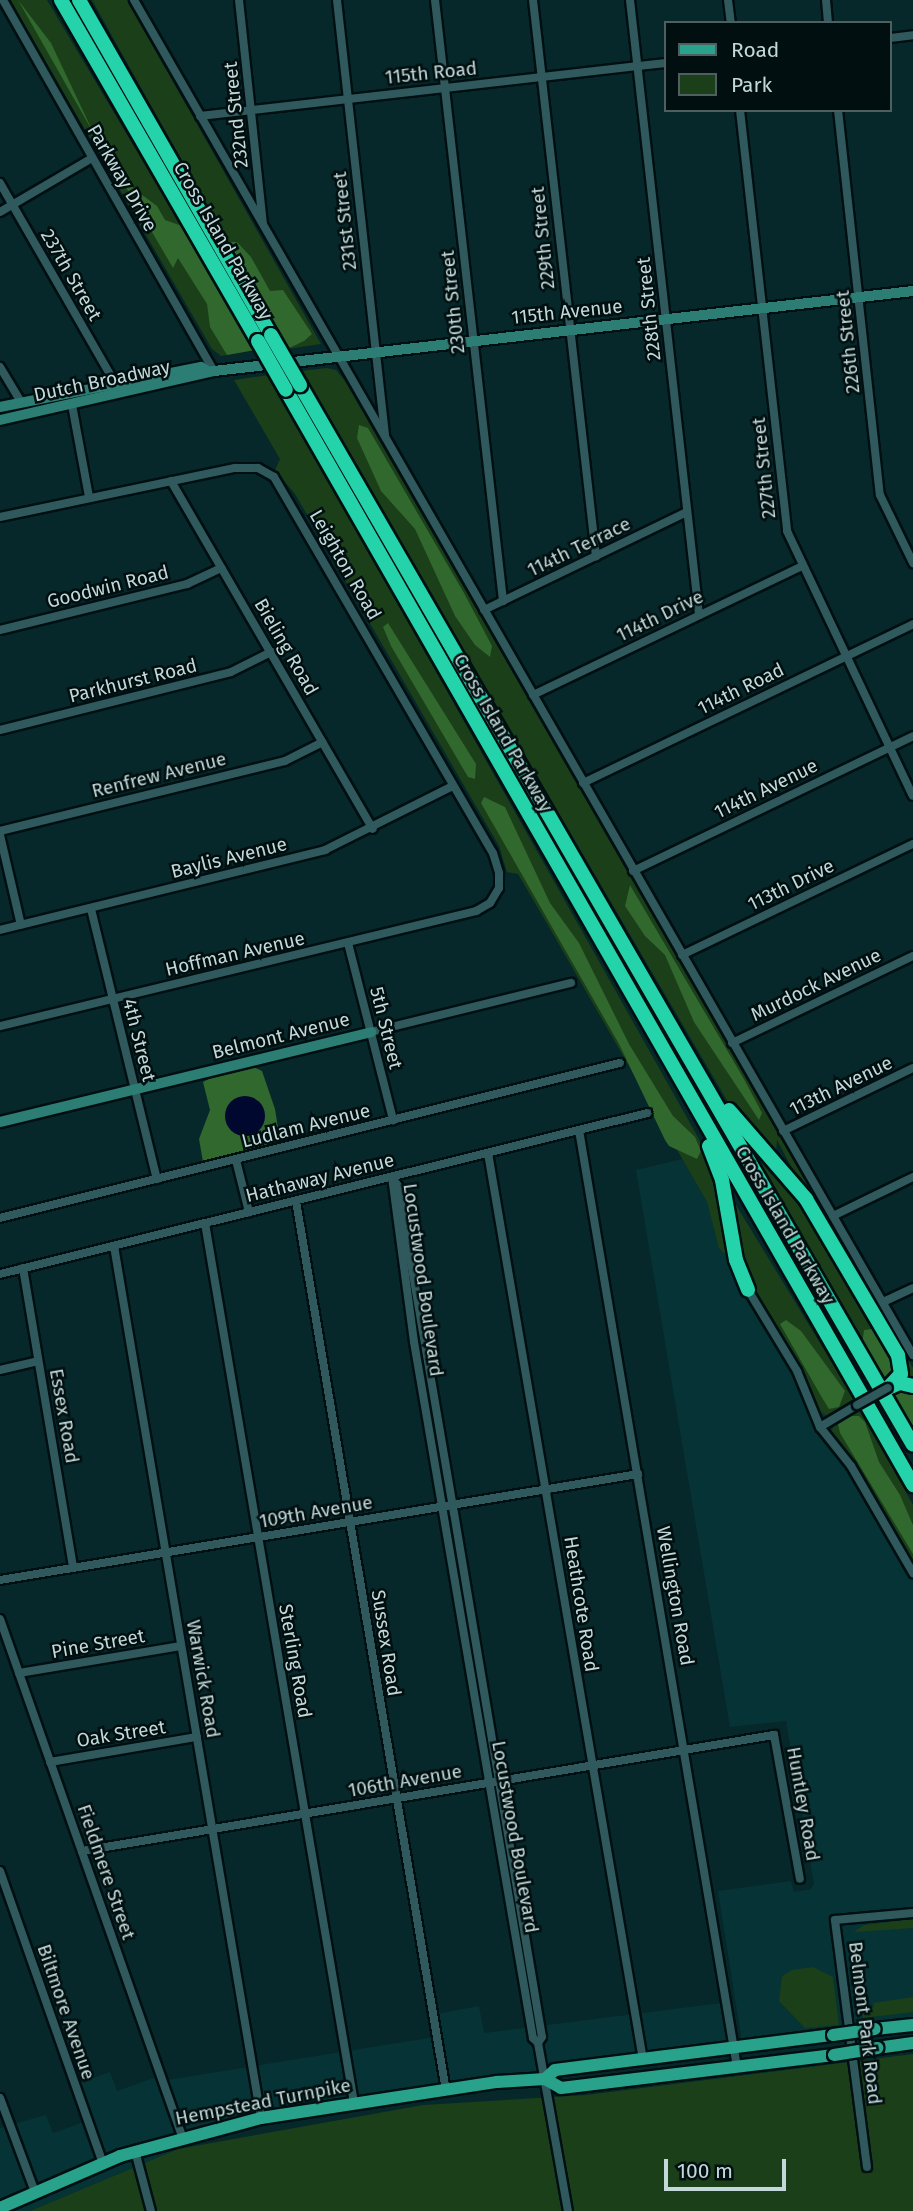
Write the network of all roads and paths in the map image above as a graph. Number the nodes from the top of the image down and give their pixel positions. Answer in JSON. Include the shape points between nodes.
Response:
{"nodes":[{"id":1,"x":3,"y":0,"type":"edge"},
{"id":2,"x":61,"y":0,"type":"edge"},
{"id":3,"x":79,"y":0,"type":"edge"},
{"id":4,"x":86,"y":0,"type":"edge"},
{"id":5,"x":134,"y":0,"type":"edge"},
{"id":6,"x":140,"y":0,"type":"edge"},
{"id":7,"x":239,"y":0,"type":"edge"},
{"id":8,"x":337,"y":0,"type":"edge"},
{"id":9,"x":435,"y":0,"type":"edge"},
{"id":10,"x":533,"y":0,"type":"edge"},
{"id":11,"x":630,"y":0,"type":"edge"},
{"id":12,"x":728,"y":0,"type":"edge"},
{"id":13,"x":826,"y":0,"type":"edge"},
{"id":14,"x":142,"y":13,"type":"junction"},
{"id":15,"x":731,"y":21,"type":"edge"},
{"id":16,"x":828,"y":21,"type":"edge"},
{"id":17,"x":913,"y":35,"type":"edge"},
{"id":18,"x":892,"y":38,"type":"edge"},
{"id":19,"x":112,"y":56,"type":"junction"},
{"id":20,"x":664,"y":62,"type":"edge"},
{"id":21,"x":638,"y":66,"type":"junction"},
{"id":22,"x":541,"y":77,"type":"junction"},
{"id":23,"x":445,"y":88,"type":"junction"},
{"id":24,"x":348,"y":99,"type":"junction"},
{"id":25,"x":251,"y":109,"type":"junction"},
{"id":26,"x":740,"y":112,"type":"edge"},
{"id":27,"x":838,"y":112,"type":"edge"},
{"id":28,"x":200,"y":116,"type":"junction"},
{"id":29,"x":92,"y":159,"type":"junction"},
{"id":30,"x":0,"y":183,"type":"edge"},
{"id":31,"x":13,"y":205,"type":"junction"},
{"id":32,"x":0,"y":212,"type":"edge"},
{"id":33,"x":264,"y":228,"type":"junction"},
{"id":34,"x":913,"y":292,"type":"edge"},
{"id":35,"x":859,"y":298,"type":"junction"},
{"id":36,"x":762,"y":308,"type":"junction"},
{"id":37,"x":666,"y":318,"type":"junction"},
{"id":38,"x":569,"y":329,"type":"junction"},
{"id":39,"x":265,"y":338,"type":"junction"},
{"id":40,"x":472,"y":340,"type":"junction"},
{"id":41,"x":376,"y":351,"type":"junction"},
{"id":42,"x":337,"y":355,"type":"junction"},
{"id":43,"x":0,"y":367,"type":"edge"},
{"id":44,"x":216,"y":371,"type":"junction"},
{"id":45,"x":293,"y":387,"type":"junction"},
{"id":46,"x":117,"y":389,"type":"junction"},
{"id":47,"x":68,"y":393,"type":"junction"},
{"id":48,"x":21,"y":402,"type":"junction"},
{"id":49,"x":72,"y":405,"type":"junction"},
{"id":50,"x":0,"y":407,"type":"edge"},
{"id":51,"x":26,"y":415,"type":"junction"},
{"id":52,"x":0,"y":421,"type":"edge"},
{"id":53,"x":385,"y":439,"type":"junction"},
{"id":54,"x":171,"y":481,"type":"junction"},
{"id":55,"x":89,"y":497,"type":"junction"},
{"id":56,"x":687,"y":512,"type":"junction"},
{"id":57,"x":0,"y":517,"type":"edge"},
{"id":58,"x":596,"y":556,"type":"junction"},
{"id":59,"x":913,"y":563,"type":"edge"},
{"id":60,"x":802,"y":566,"type":"junction"},
{"id":61,"x":222,"y":568,"type":"junction"},
{"id":62,"x":503,"y":601,"type":"junction"},
{"id":63,"x":484,"y":610,"type":"junction"},
{"id":64,"x":699,"y":615,"type":"junction"},
{"id":65,"x":913,"y":624,"type":"edge"},
{"id":66,"x":0,"y":630,"type":"edge"},
{"id":67,"x":271,"y":652,"type":"junction"},
{"id":68,"x":845,"y":656,"type":"junction"},
{"id":69,"x":533,"y":695,"type":"junction"},
{"id":70,"x":0,"y":730,"type":"edge"},
{"id":71,"x":913,"y":736,"type":"edge"},
{"id":72,"x":323,"y":742,"type":"junction"},
{"id":73,"x":890,"y":747,"type":"junction"},
{"id":74,"x":583,"y":783,"type":"junction"},
{"id":75,"x":453,"y":786,"type":"junction"},
{"id":76,"x":913,"y":796,"type":"edge"},
{"id":77,"x":373,"y":829,"type":"junction"},
{"id":78,"x":0,"y":833,"type":"edge"},
{"id":79,"x":913,"y":844,"type":"edge"},
{"id":80,"x":634,"y":871,"type":"junction"},
{"id":81,"x":91,"y":909,"type":"junction"},
{"id":82,"x":476,"y":911,"type":"joint"},
{"id":83,"x":21,"y":925,"type":"junction"},
{"id":84,"x":0,"y":930,"type":"edge"},
{"id":85,"x":348,"y":943,"type":"junction"},
{"id":86,"x":682,"y":955,"type":"junction"},
{"id":87,"x":913,"y":956,"type":"edge"},
{"id":88,"x":571,"y":983,"type":"dead end"},
{"id":89,"x":113,"y":999,"type":"junction"},
{"id":90,"x":0,"y":1026,"type":"edge"},
{"id":91,"x":371,"y":1032,"type":"junction"},
{"id":92,"x":732,"y":1043,"type":"junction"},
{"id":93,"x":620,"y":1063,"type":"dead end"},
{"id":94,"x":913,"y":1068,"type":"edge"},
{"id":95,"x":699,"y":1073,"type":"junction"},
{"id":96,"x":679,"y":1078,"type":"junction"},
{"id":97,"x":135,"y":1090,"type":"junction"},
{"id":98,"x":647,"y":1113,"type":"dead end"},
{"id":99,"x":393,"y":1120,"type":"junction"},
{"id":100,"x":0,"y":1122,"type":"edge"},
{"id":101,"x":579,"y":1130,"type":"junction"},
{"id":102,"x":783,"y":1132,"type":"junction"},
{"id":103,"x":488,"y":1153,"type":"junction"},
{"id":104,"x":236,"y":1160,"type":"junction"},
{"id":105,"x":392,"y":1177,"type":"junction"},
{"id":106,"x":913,"y":1177,"type":"edge"},
{"id":107,"x":157,"y":1180,"type":"junction"},
{"id":108,"x":296,"y":1201,"type":"junction"},
{"id":109,"x":249,"y":1212,"type":"junction"},
{"id":110,"x":833,"y":1216,"type":"junction"},
{"id":111,"x":0,"y":1218,"type":"edge"},
{"id":112,"x":205,"y":1223,"type":"junction"},
{"id":113,"x":114,"y":1246,"type":"junction"},
{"id":114,"x":23,"y":1268,"type":"junction"},
{"id":115,"x":0,"y":1274,"type":"edge"},
{"id":116,"x":913,"y":1288,"type":"edge"},
{"id":117,"x":748,"y":1290,"type":"joint"},
{"id":118,"x":883,"y":1302,"type":"junction"},
{"id":119,"x":913,"y":1332,"type":"edge"},
{"id":120,"x":901,"y":1334,"type":"junction"},
{"id":121,"x":424,"y":1339,"type":"junction"},
{"id":122,"x":414,"y":1342,"type":"junction"},
{"id":123,"x":913,"y":1355,"type":"edge"},
{"id":124,"x":38,"y":1361,"type":"junction"},
{"id":125,"x":0,"y":1370,"type":"edge"},
{"id":126,"x":913,"y":1386,"type":"edge"},
{"id":127,"x":888,"y":1388,"type":"junction"},
{"id":128,"x":820,"y":1427,"type":"junction"},
{"id":129,"x":913,"y":1445,"type":"edge"},
{"id":130,"x":638,"y":1474,"type":"junction"},
{"id":131,"x":913,"y":1485,"type":"edge"},
{"id":132,"x":546,"y":1490,"type":"junction"},
{"id":133,"x":453,"y":1504,"type":"junction"},
{"id":134,"x":443,"y":1506,"type":"junction"},
{"id":135,"x":351,"y":1523,"type":"junction"},
{"id":136,"x":258,"y":1538,"type":"junction"},
{"id":137,"x":166,"y":1553,"type":"junction"},
{"id":138,"x":74,"y":1568,"type":"junction"},
{"id":139,"x":913,"y":1573,"type":"edge"},
{"id":140,"x":0,"y":1580,"type":"edge"},
{"id":141,"x":0,"y":1619,"type":"edge"},
{"id":142,"x":471,"y":1644,"type":"junction"},
{"id":143,"x":181,"y":1646,"type":"junction"},
{"id":144,"x":19,"y":1673,"type":"junction"},
{"id":145,"x":774,"y":1735,"type":"joint"},
{"id":146,"x":197,"y":1737,"type":"junction"},
{"id":147,"x":686,"y":1749,"type":"junction"},
{"id":148,"x":50,"y":1762,"type":"junction"},
{"id":149,"x":591,"y":1765,"type":"junction"},
{"id":150,"x":494,"y":1782,"type":"junction"},
{"id":151,"x":396,"y":1798,"type":"junction"},
{"id":152,"x":305,"y":1814,"type":"junction"},
{"id":153,"x":213,"y":1830,"type":"junction"},
{"id":154,"x":82,"y":1851,"type":"junction"},
{"id":155,"x":0,"y":1871,"type":"edge"},
{"id":156,"x":800,"y":1879,"type":"dead end"},
{"id":157,"x":913,"y":1913,"type":"edge"},
{"id":158,"x":913,"y":2025,"type":"edge"},
{"id":159,"x":913,"y":2043,"type":"edge"},
{"id":160,"x":734,"y":2050,"type":"junction"},
{"id":161,"x":643,"y":2060,"type":"junction"},
{"id":162,"x":737,"y":2067,"type":"junction"},
{"id":163,"x":545,"y":2079,"type":"junction"},
{"id":164,"x":446,"y":2091,"type":"junction"},
{"id":165,"x":0,"y":2098,"type":"edge"},
{"id":166,"x":354,"y":2104,"type":"junction"},
{"id":167,"x":261,"y":2118,"type":"junction"},
{"id":168,"x":182,"y":2136,"type":"junction"},
{"id":169,"x":135,"y":2151,"type":"junction"},
{"id":170,"x":103,"y":2163,"type":"junction"},
{"id":171,"x":867,"y":2167,"type":"dead end"},
{"id":172,"x":34,"y":2192,"type":"junction"},
{"id":173,"x":0,"y":2208,"type":"edge"},
{"id":174,"x":151,"y":2211,"type":"edge"},
{"id":175,"x":568,"y":2211,"type":"edge"}],
"edges":[{"from":1,"to":29,"type":"street","name":"Parkway Drive"},
{"from":2,"to":39,"type":"highway","name":"Cross Island Parkway"},
{"from":3,"to":19,"type":"highway","name":"Cross Island Parkway"},
{"from":4,"to":19,"type":"highway"},
{"from":5,"to":14,"type":"street"},
{"from":6,"to":14,"type":"street"},
{"from":7,"to":25,"type":"street","name":"232nd Street"},
{"from":8,"to":24,"type":"street","name":"231st Street"},
{"from":9,"to":23,"type":"street","name":"230th Street"},
{"from":10,"to":22,"type":"street","name":"229th Street"},
{"from":11,"to":21,"type":"street","name":"228th Street"},
{"from":12,"to":15,"type":"street"},
{"from":13,"to":16,"type":"street"},
{"from":14,"to":28,"type":"street"},
{"from":17,"to":18,"type":"street"},
{"from":19,"to":39,"type":"highway","name":"Cross Island Parkway"},
{"from":20,"to":21,"type":"street","name":"115th Road"},
{"from":21,"to":22,"type":"street","name":"115th Road"},
{"from":21,"to":37,"type":"street","name":"228th Street"},
{"from":22,"to":23,"type":"street","name":"115th Road"},
{"from":22,"to":38,"type":"street","name":"229th Street"},
{"from":23,"to":24,"type":"street","name":"115th Road"},
{"from":23,"to":40,"type":"street","name":"230th Street"},
{"from":24,"to":25,"type":"street","name":"115th Road"},
{"from":24,"to":41,"type":"street","name":"231st Street"},
{"from":25,"to":28,"type":"street","name":"115th Road"},
{"from":25,"to":33,"type":"street","name":"232nd Street"},
{"from":26,"to":36,"type":"street","name":"227th Street"},
{"from":27,"to":35,"type":"street","name":"226th Street"},
{"from":28,"to":33,"type":"street"},
{"from":29,"to":31,"type":"street"},
{"from":29,"to":44,"type":"street","name":"Parkway Drive"},
{"from":30,"to":31,"type":"street","name":"237th Street"},
{"from":31,"to":32,"type":"street"},
{"from":31,"to":46,"type":"street","name":"237th Street"},
{"from":33,"to":42,"type":"street"},
{"from":34,"to":35,"type":"main road","name":"115th Avenue"},
{"from":35,"to":36,"type":"main road","name":"115th Avenue"},
{"from":35,"to":59,"type":"street","name":"226th Street","via":[[880,495]]},
{"from":36,"to":37,"type":"main road","name":"115th Avenue"},
{"from":36,"to":60,"type":"street","name":"227th Street","via":[[787,531]]},
{"from":37,"to":38,"type":"main road","name":"115th Avenue"},
{"from":37,"to":56,"type":"street","name":"228th Street"},
{"from":38,"to":40,"type":"main road","name":"115th Avenue"},
{"from":38,"to":58,"type":"street","name":"229th Street"},
{"from":39,"to":45,"type":"highway","name":"Cross Island Parkway","bridge":true},
{"from":40,"to":41,"type":"main road","name":"115th Avenue"},
{"from":40,"to":62,"type":"street","name":"230th Street"},
{"from":41,"to":42,"type":"main road","name":"115th Avenue"},
{"from":41,"to":53,"type":"street","name":"231st Street"},
{"from":42,"to":44,"type":"main road","name":"115th Avenue"},
{"from":42,"to":53,"type":"street"},
{"from":43,"to":48,"type":"street"},
{"from":44,"to":46,"type":"main road","name":"Dutch Broadway","via":[[201,367]]},
{"from":45,"to":95,"type":"highway","name":"Cross Island Parkway"},
{"from":45,"to":96,"type":"highway","name":"Cross Island Parkway"},
{"from":46,"to":47,"type":"main road","name":"Dutch Broadway"},
{"from":46,"to":49,"type":"main road","name":"Dutch Broadway"},
{"from":47,"to":48,"type":"main road","name":"Dutch Broadway"},
{"from":47,"to":49,"type":"main road"},
{"from":48,"to":50,"type":"main road","name":"Dutch Broadway"},
{"from":48,"to":51,"type":"main road"},
{"from":49,"to":51,"type":"main road","name":"Dutch Broadway"},
{"from":49,"to":55,"type":"street"},
{"from":51,"to":52,"type":"main road","name":"Dutch Broadway"},
{"from":53,"to":63,"type":"street"},
{"from":54,"to":55,"type":"street","name":"Leighton Road"},
{"from":54,"to":61,"type":"street","name":"Bieling Road"},
{"from":54,"to":75,"type":"street","name":"Leighton Road","via":[[246,467],[274,477]]},
{"from":55,"to":57,"type":"street","name":"Leighton Road"},
{"from":56,"to":58,"type":"street","name":"114th Terrace"},
{"from":56,"to":64,"type":"street","name":"228th Street"},
{"from":58,"to":62,"type":"street","name":"114th Terrace"},
{"from":60,"to":64,"type":"street","name":"114th Drive"},
{"from":60,"to":68,"type":"street","name":"227th Street"},
{"from":61,"to":66,"type":"street","name":"Goodwin Road","via":[[187,584]]},
{"from":61,"to":67,"type":"street","name":"Bieling Road"},
{"from":62,"to":63,"type":"street","name":"114th Terrace"},
{"from":63,"to":69,"type":"street"},
{"from":64,"to":69,"type":"street","name":"114th Drive"},
{"from":65,"to":68,"type":"street","name":"114th Road"},
{"from":67,"to":70,"type":"street","name":"Parkhurst Road","via":[[231,672]]},
{"from":67,"to":72,"type":"street","name":"Bieling Road"},
{"from":68,"to":73,"type":"street","name":"227th Street"},
{"from":68,"to":74,"type":"street","name":"114th Road"},
{"from":69,"to":74,"type":"street"},
{"from":71,"to":73,"type":"street","name":"114th Avenue"},
{"from":72,"to":77,"type":"street","name":"Bieling Road"},
{"from":72,"to":78,"type":"street","name":"Renfrew Avenue","via":[[285,761]]},
{"from":73,"to":76,"type":"street","name":"227th Street"},
{"from":73,"to":80,"type":"street","name":"114th Avenue"},
{"from":74,"to":80,"type":"street"},
{"from":75,"to":77,"type":"street","name":"Baylis Avenue"},
{"from":75,"to":82,"type":"street","name":"Leighton Road","via":[[494,853],[499,873],[499,888],[489,903]]},
{"from":77,"to":81,"type":"street","name":"Baylis Avenue","via":[[325,850]]},
{"from":78,"to":83,"type":"street"},
{"from":79,"to":86,"type":"street","name":"113th Drive"},
{"from":80,"to":86,"type":"street"},
{"from":81,"to":83,"type":"street","name":"Baylis Avenue"},
{"from":81,"to":89,"type":"street","name":"4th Street"},
{"from":82,"to":85,"type":"street","name":"Hoffman Avenue"},
{"from":83,"to":84,"type":"street","name":"Baylis Avenue"},
{"from":85,"to":89,"type":"street","name":"Hoffman Avenue"},
{"from":85,"to":91,"type":"street","name":"5th Street"},
{"from":86,"to":92,"type":"street"},
{"from":87,"to":92,"type":"street","name":"Murdock Avenue"},
{"from":88,"to":91,"type":"street","name":"Belmont Avenue"},
{"from":89,"to":90,"type":"street","name":"Hoffman Avenue"},
{"from":89,"to":97,"type":"street","name":"4th Street"},
{"from":91,"to":97,"type":"main road","name":"Belmont Avenue"},
{"from":91,"to":99,"type":"street","name":"5th Street"},
{"from":92,"to":102,"type":"street"},
{"from":93,"to":99,"type":"street","name":"Ludlam Avenue"},
{"from":94,"to":102,"type":"street","name":"113th Avenue"},
{"from":95,"to":127,"type":"highway","via":[[818,1217],[900,1358],[901,1374]]},
{"from":95,"to":129,"type":"highway","name":"Cross Island Parkway"},
{"from":96,"to":117,"type":"highway","via":[[719,1170],[736,1260]]},
{"from":96,"to":131,"type":"highway","name":"Cross Island Parkway"},
{"from":97,"to":100,"type":"main road","name":"Belmont Avenue"},
{"from":97,"to":107,"type":"street","name":"4th Street"},
{"from":98,"to":101,"type":"street","name":"Hathaway Avenue"},
{"from":99,"to":104,"type":"street","name":"Ludlam Avenue"},
{"from":101,"to":103,"type":"street","name":"Hathaway Avenue"},
{"from":101,"to":130,"type":"street","name":"Wellington Road"},
{"from":102,"to":110,"type":"street"},
{"from":103,"to":105,"type":"street","name":"Hathaway Avenue"},
{"from":103,"to":132,"type":"street","name":"Heathcote Road"},
{"from":104,"to":107,"type":"street","name":"Ludlam Avenue"},
{"from":104,"to":109,"type":"street"},
{"from":105,"to":108,"type":"street","name":"Hathaway Avenue"},
{"from":105,"to":121,"type":"street","name":"Locustwood Boulevard","via":[[398,1186]]},
{"from":105,"to":122,"type":"street","name":"Locustwood Boulevard"},
{"from":106,"to":110,"type":"street"},
{"from":107,"to":111,"type":"street","name":"Ludlam Avenue"},
{"from":108,"to":109,"type":"street","name":"Hathaway Avenue"},
{"from":108,"to":135,"type":"street","name":"Sussex Road"},
{"from":109,"to":112,"type":"street","name":"Hathaway Avenue"},
{"from":110,"to":118,"type":"street"},
{"from":112,"to":113,"type":"street","name":"Hathaway Avenue"},
{"from":112,"to":136,"type":"street","name":"Sterling Road"},
{"from":113,"to":114,"type":"street","name":"Hathaway Avenue"},
{"from":113,"to":137,"type":"street","name":"Warwick Road"},
{"from":114,"to":115,"type":"street","name":"Hathaway Avenue"},
{"from":114,"to":124,"type":"street","name":"Essex Road"},
{"from":116,"to":118,"type":"street"},
{"from":117,"to":128,"type":"street","via":[[797,1371]]},
{"from":118,"to":120,"type":"street"},
{"from":119,"to":120,"type":"street"},
{"from":120,"to":123,"type":"street"},
{"from":121,"to":122,"type":"street"},
{"from":121,"to":133,"type":"street","name":"Locustwood Boulevard"},
{"from":122,"to":134,"type":"street","name":"Locustwood Boulevard"},
{"from":124,"to":125,"type":"street"},
{"from":124,"to":138,"type":"street","name":"Essex Road"},
{"from":126,"to":127,"type":"highway","via":[[900,1383]]},
{"from":127,"to":128,"type":"street","bridge":true},
{"from":128,"to":139,"type":"street","via":[[851,1466]]},
{"from":130,"to":132,"type":"street","name":"109th Avenue"},
{"from":130,"to":147,"type":"street","name":"Wellington Road"},
{"from":132,"to":133,"type":"street","name":"109th Avenue"},
{"from":132,"to":149,"type":"street","name":"Heathcote Road"},
{"from":133,"to":134,"type":"street","name":"109th Avenue"},
{"from":133,"to":142,"type":"street","name":"Locustwood Boulevard"},
{"from":134,"to":135,"type":"street","name":"109th Avenue"},
{"from":134,"to":142,"type":"street","name":"Locustwood Boulevard"},
{"from":135,"to":136,"type":"street","name":"109th Avenue"},
{"from":135,"to":151,"type":"street","name":"Sussex Road"},
{"from":136,"to":137,"type":"street","name":"109th Avenue"},
{"from":136,"to":152,"type":"street","name":"Sterling Road"},
{"from":137,"to":138,"type":"street","name":"109th Avenue"},
{"from":137,"to":143,"type":"street","name":"Warwick Road"},
{"from":138,"to":140,"type":"street","name":"109th Avenue"},
{"from":141,"to":144,"type":"street","name":"Fieldmere Street"},
{"from":142,"to":150,"type":"street","name":"Locustwood Boulevard"},
{"from":143,"to":144,"type":"street","name":"Pine Street"},
{"from":143,"to":146,"type":"street","name":"Warwick Road"},
{"from":144,"to":148,"type":"street","name":"Fieldmere Street"},
{"from":145,"to":147,"type":"street","name":"106th Avenue"},
{"from":145,"to":156,"type":"street","name":"Huntley Road"},
{"from":146,"to":148,"type":"street","name":"Oak Street"},
{"from":146,"to":153,"type":"street","name":"Warwick Road"},
{"from":147,"to":149,"type":"street","name":"106th Avenue"},
{"from":147,"to":160,"type":"street","name":"Wellington Road"},
{"from":148,"to":154,"type":"street","name":"Fieldmere Street"},
{"from":149,"to":150,"type":"street","name":"106th Avenue"},
{"from":149,"to":161,"type":"street","name":"Heathcote Road"},
{"from":150,"to":151,"type":"street","name":"106th Avenue"},
{"from":150,"to":163,"type":"street","name":"Locustwood Boulevard","via":[[542,2037],[538,2043]]},
{"from":151,"to":152,"type":"street","name":"106th Avenue"},
{"from":151,"to":164,"type":"street","name":"Sussex Road"},
{"from":152,"to":153,"type":"street","name":"106th Avenue"},
{"from":152,"to":166,"type":"street","name":"Sterling Road"},
{"from":153,"to":154,"type":"street","name":"106th Avenue"},
{"from":153,"to":167,"type":"street","name":"Warwick Road"},
{"from":154,"to":168,"type":"street","name":"Fieldmere Street"},
{"from":155,"to":170,"type":"street","name":"Biltmore Avenue"},
{"from":157,"to":171,"type":"street","name":"Belmont Park Road","via":[[835,1920]]},
{"from":158,"to":160,"type":"main road","name":"Hempstead Turnpike","bridge":true},
{"from":159,"to":162,"type":"main road","name":"Hempstead Turnpike","bridge":true},
{"from":160,"to":161,"type":"main road","name":"Hempstead Turnpike"},
{"from":160,"to":162,"type":"street","name":"Wellington Road"},
{"from":161,"to":163,"type":"main road","name":"Hempstead Turnpike","via":[[555,2070]]},
{"from":162,"to":163,"type":"main road","name":"Hempstead Turnpike","via":[[561,2088]]},
{"from":163,"to":164,"type":"main road","name":"Hempstead Turnpike"},
{"from":163,"to":175,"type":"street","name":"Locustwood Boulevard"},
{"from":164,"to":166,"type":"main road","name":"Hempstead Turnpike"},
{"from":165,"to":172,"type":"street"},
{"from":166,"to":167,"type":"main road","name":"Hempstead Turnpike"},
{"from":167,"to":168,"type":"main road","name":"Hempstead Turnpike"},
{"from":168,"to":169,"type":"main road","name":"Hempstead Turnpike"},
{"from":169,"to":170,"type":"main road","name":"Hempstead Turnpike"},
{"from":169,"to":174,"type":"street"},
{"from":170,"to":172,"type":"main road","name":"Hempstead Turnpike"},
{"from":172,"to":173,"type":"main road","name":"Hempstead Turnpike"}]}
